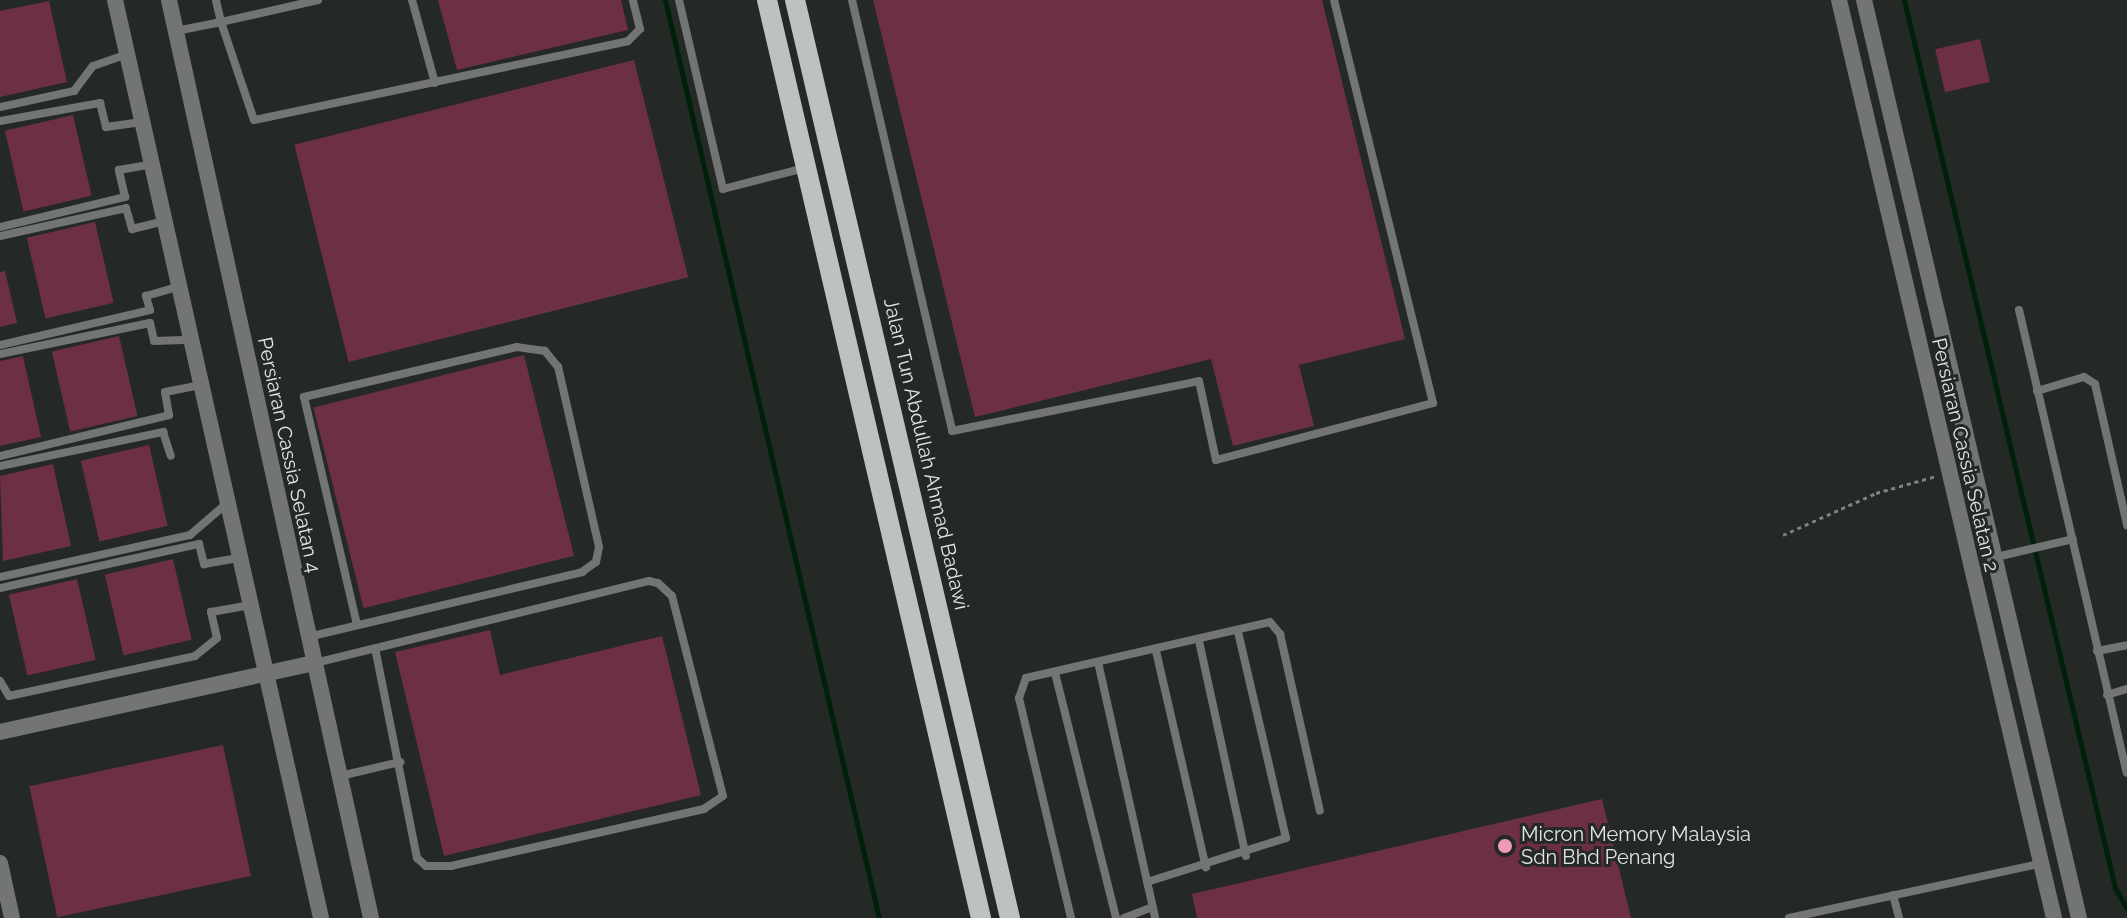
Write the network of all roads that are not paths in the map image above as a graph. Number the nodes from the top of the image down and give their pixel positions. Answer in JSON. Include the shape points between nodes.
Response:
{"nodes":[{"id":1,"x":115,"y":0,"type":"edge"},
{"id":2,"x":169,"y":0,"type":"edge"},
{"id":3,"x":216,"y":0,"type":"edge"},
{"id":4,"x":318,"y":0,"type":"edge"},
{"id":5,"x":412,"y":0,"type":"edge"},
{"id":6,"x":633,"y":0,"type":"edge"},
{"id":7,"x":679,"y":0,"type":"edge"},
{"id":8,"x":767,"y":0,"type":"edge"},
{"id":9,"x":795,"y":0,"type":"edge"},
{"id":10,"x":852,"y":0,"type":"edge"},
{"id":11,"x":1334,"y":0,"type":"edge"},
{"id":12,"x":1839,"y":0,"type":"edge"},
{"id":13,"x":1864,"y":0,"type":"edge"},
{"id":14,"x":221,"y":22,"type":"junction"},
{"id":15,"x":176,"y":31,"type":"junction"},
{"id":16,"x":128,"y":54,"type":"junction"},
{"id":17,"x":435,"y":83,"type":"junction"},
{"id":18,"x":0,"y":107,"type":"edge"},
{"id":19,"x":0,"y":121,"type":"edge"},
{"id":20,"x":143,"y":122,"type":"junction"},
{"id":21,"x":152,"y":164,"type":"junction"},
{"id":22,"x":806,"y":168,"type":"junction"},
{"id":23,"x":165,"y":221,"type":"junction"},
{"id":24,"x":0,"y":227,"type":"edge"},
{"id":25,"x":0,"y":236,"type":"edge"},
{"id":26,"x":178,"y":287,"type":"junction"},
{"id":27,"x":2019,"y":310,"type":"dead end"},
{"id":28,"x":191,"y":340,"type":"junction"},
{"id":29,"x":0,"y":345,"type":"edge"},
{"id":30,"x":0,"y":354,"type":"edge"},
{"id":31,"x":201,"y":385,"type":"junction"},
{"id":32,"x":2037,"y":391,"type":"junction"},
{"id":33,"x":0,"y":456,"type":"edge"},
{"id":34,"x":171,"y":456,"type":"dead end"},
{"id":35,"x":0,"y":466,"type":"edge"},
{"id":36,"x":226,"y":504,"type":"junction"},
{"id":37,"x":2127,"y":525,"type":"edge"},
{"id":38,"x":2073,"y":539,"type":"junction"},
{"id":39,"x":239,"y":558,"type":"junction"},
{"id":40,"x":1992,"y":558,"type":"junction"},
{"id":41,"x":0,"y":577,"type":"edge"},
{"id":42,"x":0,"y":588,"type":"edge"},
{"id":43,"x":249,"y":605,"type":"junction"},
{"id":44,"x":357,"y":624,"type":"junction"},
{"id":45,"x":1238,"y":631,"type":"junction"},
{"id":46,"x":308,"y":637,"type":"junction"},
{"id":47,"x":1199,"y":641,"type":"junction"},
{"id":48,"x":2127,"y":645,"type":"edge"},
{"id":49,"x":375,"y":648,"type":"junction"},
{"id":50,"x":1156,"y":651,"type":"junction"},
{"id":51,"x":2097,"y":651,"type":"junction"},
{"id":52,"x":1098,"y":662,"type":"junction"},
{"id":53,"x":314,"y":663,"type":"junction"},
{"id":54,"x":1055,"y":673,"type":"junction"},
{"id":55,"x":264,"y":674,"type":"junction"},
{"id":56,"x":0,"y":681,"type":"edge"},
{"id":57,"x":2127,"y":689,"type":"edge"},
{"id":58,"x":2107,"y":695,"type":"junction"},
{"id":59,"x":0,"y":732,"type":"edge"},
{"id":60,"x":400,"y":762,"type":"junction"},
{"id":61,"x":2127,"y":773,"type":"edge"},
{"id":62,"x":339,"y":776,"type":"junction"},
{"id":63,"x":1320,"y":811,"type":"dead end"},
{"id":64,"x":1246,"y":856,"type":"junction"},
{"id":65,"x":0,"y":863,"type":"edge"},
{"id":66,"x":2038,"y":864,"type":"junction"},
{"id":67,"x":1206,"y":867,"type":"junction"},
{"id":68,"x":1147,"y":882,"type":"junction"},
{"id":69,"x":1893,"y":895,"type":"junction"},
{"id":70,"x":1153,"y":907,"type":"junction"},
{"id":71,"x":12,"y":918,"type":"edge"},
{"id":72,"x":321,"y":918,"type":"edge"},
{"id":73,"x":371,"y":918,"type":"edge"},
{"id":74,"x":981,"y":918,"type":"edge"},
{"id":75,"x":1010,"y":918,"type":"edge"},
{"id":76,"x":1071,"y":918,"type":"edge"},
{"id":77,"x":1116,"y":918,"type":"edge"},
{"id":78,"x":1124,"y":918,"type":"edge"},
{"id":79,"x":1155,"y":918,"type":"edge"},
{"id":80,"x":1789,"y":918,"type":"edge"},
{"id":81,"x":1899,"y":918,"type":"edge"},
{"id":82,"x":2054,"y":918,"type":"edge"},
{"id":83,"x":2079,"y":918,"type":"edge"}],
"edges":[{"from":1,"to":16,"type":"street"},
{"from":2,"to":15,"type":"street","name":"Persiaran Cassia Selatan 4"},
{"from":3,"to":14,"type":"lane"},
{"from":4,"to":14,"type":"lane"},
{"from":5,"to":17,"type":"lane"},
{"from":6,"to":17,"type":"lane","via":[[640,29],[628,41]]},
{"from":7,"to":22,"type":"lane","via":[[723,189]]},
{"from":8,"to":22,"type":"main road"},
{"from":9,"to":75,"type":"main road","name":"Jalan Tun Abdullah Ahmad Badawi"},
{"from":10,"to":11,"type":"lane","via":[[952,431],[1199,381],[1216,460],[1433,403]]},
{"from":12,"to":66,"type":"street","name":"Persiaran Cassia Selatan 2"},
{"from":13,"to":40,"type":"street","name":"Persiaran Cassia Selatan 2"},
{"from":14,"to":15,"type":"lane"},
{"from":14,"to":17,"type":"lane","via":[[254,120]]},
{"from":15,"to":46,"type":"street","name":"Persiaran Cassia Selatan 4"},
{"from":16,"to":18,"type":"lane","via":[[93,66],[74,91]]},
{"from":16,"to":20,"type":"street"},
{"from":19,"to":20,"type":"lane","via":[[100,103],[106,127]]},
{"from":20,"to":21,"type":"street"},
{"from":21,"to":23,"type":"street"},
{"from":21,"to":24,"type":"lane","via":[[119,170],[125,197]]},
{"from":22,"to":74,"type":"main road"},
{"from":23,"to":25,"type":"lane","via":[[132,229],[126,208]]},
{"from":23,"to":26,"type":"street"},
{"from":26,"to":28,"type":"street"},
{"from":26,"to":29,"type":"lane","via":[[146,296],[150,310]]},
{"from":27,"to":32,"type":"lane"},
{"from":28,"to":30,"type":"lane","via":[[154,341],[150,323]]},
{"from":28,"to":31,"type":"street"},
{"from":31,"to":33,"type":"lane","via":[[165,392],[169,415]]},
{"from":31,"to":36,"type":"street"},
{"from":32,"to":37,"type":"lane","via":[[2084,377],[2095,384]]},
{"from":32,"to":38,"type":"lane"},
{"from":34,"to":35,"type":"lane","via":[[163,432]]},
{"from":36,"to":39,"type":"street"},
{"from":36,"to":41,"type":"lane","via":[[190,535]]},
{"from":38,"to":40,"type":"lane"},
{"from":38,"to":51,"type":"lane"},
{"from":39,"to":42,"type":"lane","via":[[204,564],[199,544]]},
{"from":39,"to":43,"type":"street"},
{"from":40,"to":83,"type":"street","name":"Persiaran Cassia Selatan 2"},
{"from":43,"to":55,"type":"street"},
{"from":43,"to":56,"type":"lane","via":[[211,612],[217,638],[195,656],[9,696]]},
{"from":44,"to":44,"type":"lane","via":[[304,397],[517,347],[545,351],[558,367],[599,547],[596,562],[582,572]]},
{"from":44,"to":46,"type":"lane"},
{"from":45,"to":47,"type":"lane"},
{"from":45,"to":63,"type":"lane","via":[[1270,622],[1280,634]]},
{"from":45,"to":64,"type":"lane","via":[[1287,828],[1277,846]]},
{"from":46,"to":53,"type":"street","name":"Persiaran Cassia Selatan 4"},
{"from":47,"to":50,"type":"lane"},
{"from":47,"to":64,"type":"lane"},
{"from":48,"to":51,"type":"lane"},
{"from":49,"to":53,"type":"lane"},
{"from":49,"to":60,"type":"lane"},
{"from":49,"to":60,"type":"lane","via":[[658,583],[672,596],[723,796],[704,809],[435,869],[417,858]]},
{"from":50,"to":52,"type":"lane"},
{"from":50,"to":67,"type":"lane"},
{"from":51,"to":58,"type":"lane"},
{"from":52,"to":54,"type":"lane"},
{"from":52,"to":68,"type":"lane"},
{"from":53,"to":55,"type":"street"},
{"from":53,"to":62,"type":"street","name":"Persiaran Cassia Selatan 4"},
{"from":54,"to":76,"type":"lane","via":[[1026,678],[1019,698]]},
{"from":54,"to":77,"type":"lane"},
{"from":55,"to":59,"type":"street"},
{"from":55,"to":72,"type":"street"},
{"from":57,"to":58,"type":"lane"},
{"from":58,"to":61,"type":"lane"},
{"from":60,"to":62,"type":"lane"},
{"from":62,"to":73,"type":"street","name":"Persiaran Cassia Selatan 4"},
{"from":64,"to":67,"type":"lane"},
{"from":65,"to":71,"type":"street"},
{"from":66,"to":69,"type":"lane"},
{"from":66,"to":82,"type":"street","name":"Persiaran Cassia Selatan 2"},
{"from":67,"to":68,"type":"lane"},
{"from":68,"to":70,"type":"lane"},
{"from":69,"to":80,"type":"lane"},
{"from":69,"to":81,"type":"lane"},
{"from":70,"to":78,"type":"lane"},
{"from":70,"to":79,"type":"lane"}]}
